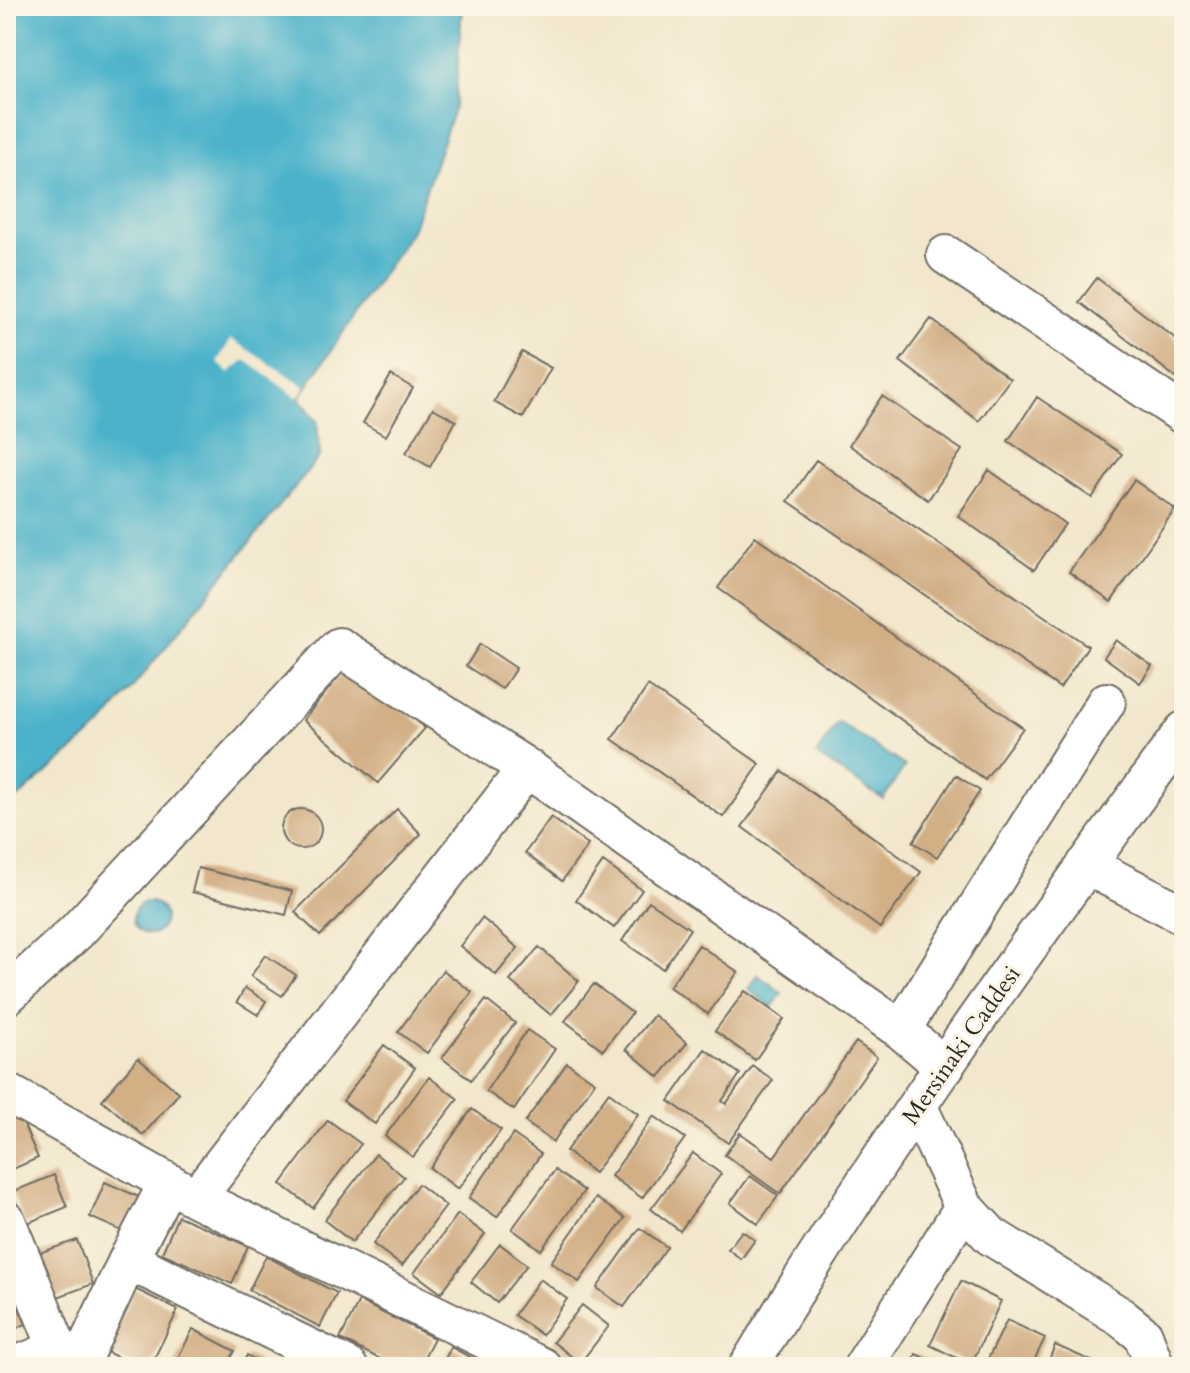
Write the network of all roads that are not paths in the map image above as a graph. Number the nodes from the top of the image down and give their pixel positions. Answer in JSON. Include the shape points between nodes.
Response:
{"nodes":[{"id":1,"x":946,"y":255,"type":"dead end"},
{"id":2,"x":1184,"y":415,"type":"edge"},
{"id":3,"x":1106,"y":702,"type":"dead end"},
{"id":4,"x":1184,"y":731,"type":"edge"},
{"id":5,"x":527,"y":768,"type":"junction"},
{"id":6,"x":1086,"y":865,"type":"junction"},
{"id":7,"x":1181,"y":908,"type":"edge"},
{"id":8,"x":6,"y":996,"type":"edge"},
{"id":9,"x":901,"y":1030,"type":"junction"},
{"id":10,"x":945,"y":1067,"type":"junction"},
{"id":11,"x":6,"y":1092,"type":"edge"},
{"id":12,"x":918,"y":1107,"type":"junction"},
{"id":13,"x":182,"y":1190,"type":"junction"},
{"id":14,"x":964,"y":1207,"type":"junction"},
{"id":15,"x":10,"y":1243,"type":"edge"},
{"id":16,"x":128,"y":1260,"type":"junction"},
{"id":17,"x":69,"y":1361,"type":"edge"},
{"id":18,"x":13,"y":1367,"type":"edge"},
{"id":19,"x":348,"y":1367,"type":"edge"},
{"id":20,"x":542,"y":1367,"type":"edge"},
{"id":21,"x":748,"y":1367,"type":"edge"},
{"id":22,"x":863,"y":1367,"type":"edge"},
{"id":23,"x":1155,"y":1367,"type":"edge"}],
"edges":[{"from":1,"to":2,"type":"street"},
{"from":3,"to":9,"type":"street"},
{"from":4,"to":6,"type":"street","name":"Mersinaki Caddesi"},
{"from":5,"to":8,"type":"street","via":[[339,647],[76,932]]},
{"from":5,"to":9,"type":"street"},
{"from":5,"to":13,"type":"street"},
{"from":6,"to":7,"type":"street"},
{"from":6,"to":10,"type":"street","name":"Mersinaki Caddesi"},
{"from":9,"to":10,"type":"street"},
{"from":10,"to":12,"type":"street","name":"Mersinaki Caddesi"},
{"from":11,"to":13,"type":"street"},
{"from":12,"to":14,"type":"street"},
{"from":12,"to":21,"type":"street","name":"Mersinaki Caddesi"},
{"from":13,"to":16,"type":"street"},
{"from":13,"to":20,"type":"street"},
{"from":14,"to":22,"type":"street"},
{"from":14,"to":23,"type":"street","via":[[991,1236],[1143,1335]]},
{"from":15,"to":17,"type":"street"},
{"from":16,"to":17,"type":"street"},
{"from":16,"to":19,"type":"street"},
{"from":17,"to":18,"type":"street"}]}
